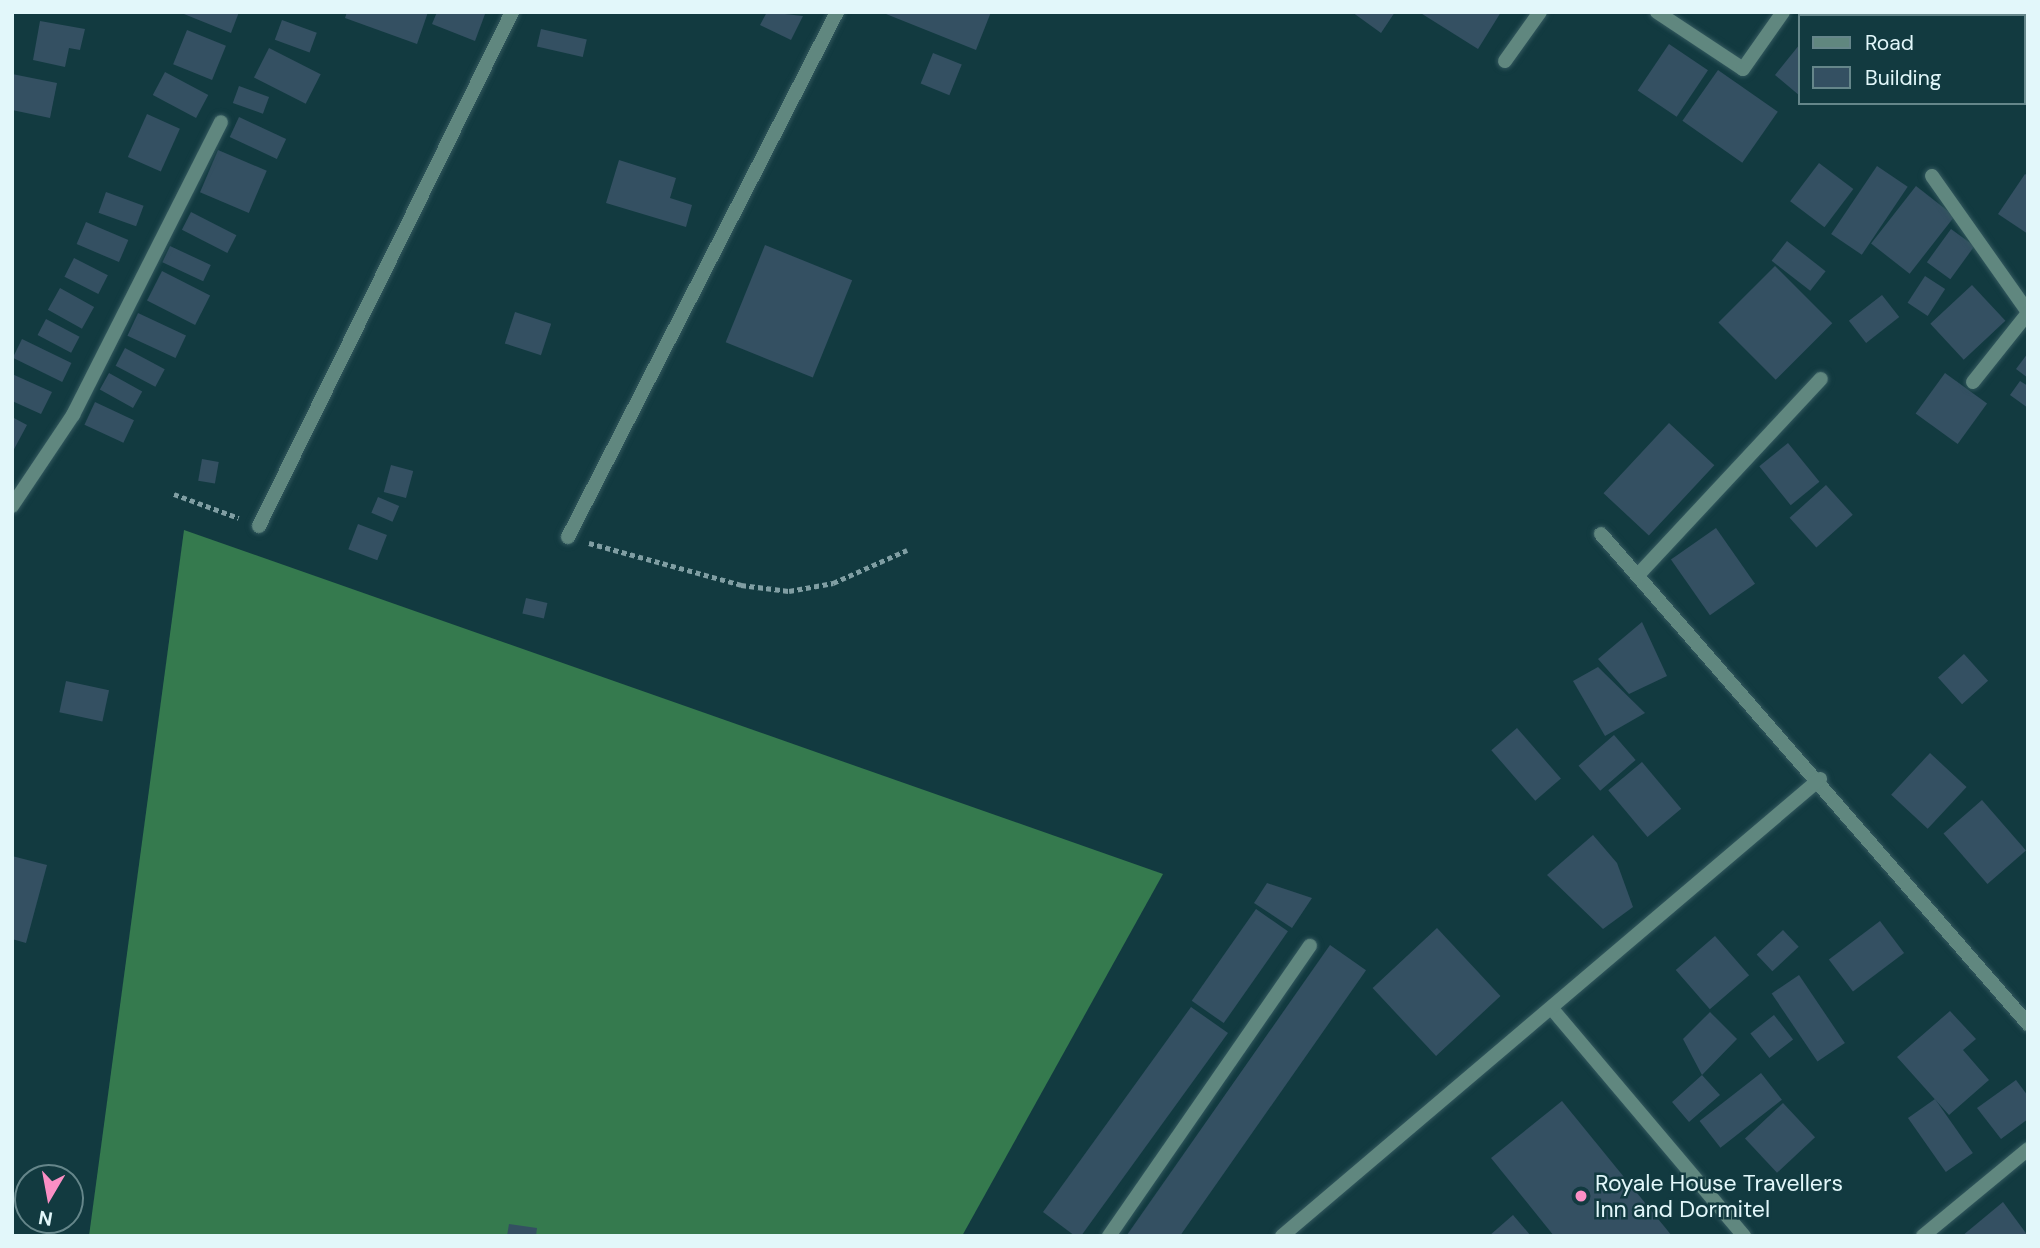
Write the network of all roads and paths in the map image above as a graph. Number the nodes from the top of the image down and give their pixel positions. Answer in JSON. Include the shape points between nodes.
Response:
{"nodes":[{"id":1,"x":512,"y":12,"type":"edge"},
{"id":2,"x":837,"y":12,"type":"edge"},
{"id":3,"x":1540,"y":12,"type":"edge"},
{"id":4,"x":1657,"y":12,"type":"edge"},
{"id":5,"x":1783,"y":12,"type":"edge"},
{"id":6,"x":1505,"y":61,"type":"dead end"},
{"id":7,"x":221,"y":122,"type":"dead end"},
{"id":8,"x":1932,"y":176,"type":"dead end"},
{"id":9,"x":2028,"y":313,"type":"edge"},
{"id":10,"x":1821,"y":379,"type":"dead end"},
{"id":11,"x":1973,"y":382,"type":"dead end"},
{"id":12,"x":174,"y":494,"type":"dead end"},
{"id":13,"x":12,"y":506,"type":"edge"},
{"id":14,"x":259,"y":526,"type":"joint"},
{"id":15,"x":1601,"y":534,"type":"dead end"},
{"id":16,"x":568,"y":537,"type":"joint"},
{"id":17,"x":907,"y":550,"type":"dead end"},
{"id":18,"x":1638,"y":575,"type":"junction"},
{"id":19,"x":1820,"y":779,"type":"junction"},
{"id":20,"x":1310,"y":946,"type":"dead end"},
{"id":21,"x":1553,"y":1010,"type":"junction"},
{"id":22,"x":2028,"y":1024,"type":"edge"},
{"id":23,"x":2028,"y":1149,"type":"edge"},
{"id":24,"x":1108,"y":1236,"type":"edge"},
{"id":25,"x":1282,"y":1236,"type":"edge"},
{"id":26,"x":1744,"y":1236,"type":"edge"},
{"id":27,"x":1923,"y":1236,"type":"edge"}],
"edges":[{"from":1,"to":14,"type":"street"},
{"from":2,"to":16,"type":"street"},
{"from":3,"to":6,"type":"street"},
{"from":4,"to":5,"type":"street","via":[[1743,69]]},
{"from":7,"to":13,"type":"street","via":[[73,415]]},
{"from":8,"to":9,"type":"street"},
{"from":9,"to":11,"type":"street"},
{"from":10,"to":18,"type":"street"},
{"from":12,"to":14,"type":"path"},
{"from":15,"to":18,"type":"street"},
{"from":16,"to":17,"type":"path","via":[[741,585],[789,591],[834,583]]},
{"from":18,"to":19,"type":"street"},
{"from":19,"to":21,"type":"street"},
{"from":19,"to":22,"type":"street"},
{"from":20,"to":24,"type":"street"},
{"from":21,"to":25,"type":"street"},
{"from":21,"to":26,"type":"street"},
{"from":23,"to":27,"type":"street"}]}
